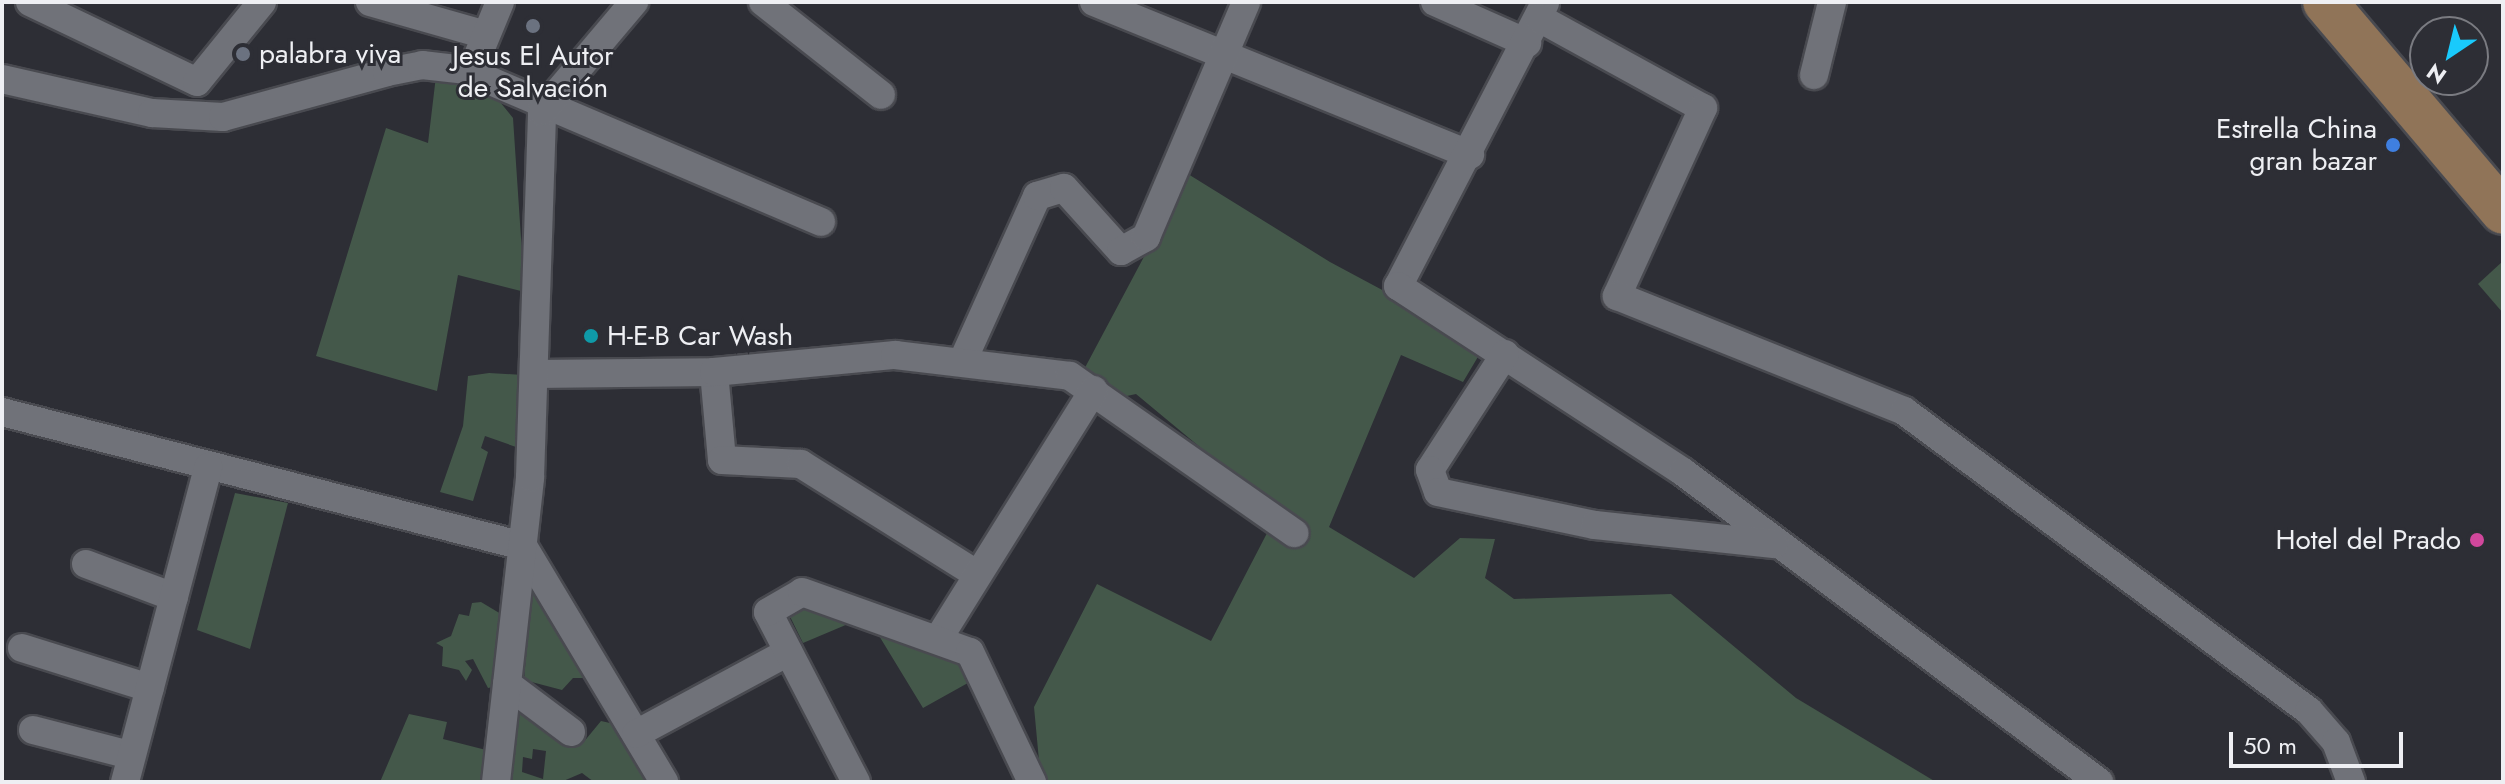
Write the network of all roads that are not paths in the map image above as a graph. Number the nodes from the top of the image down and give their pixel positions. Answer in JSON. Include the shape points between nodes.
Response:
{"nodes":[{"id":1,"x":30,"y":2,"type":"edge"},
{"id":2,"x":262,"y":2,"type":"edge"},
{"id":3,"x":370,"y":2,"type":"edge"},
{"id":4,"x":500,"y":2,"type":"edge"},
{"id":5,"x":634,"y":2,"type":"edge"},
{"id":6,"x":763,"y":2,"type":"edge"},
{"id":7,"x":1094,"y":2,"type":"edge"},
{"id":8,"x":1246,"y":2,"type":"edge"},
{"id":9,"x":1435,"y":2,"type":"edge"},
{"id":10,"x":1832,"y":2,"type":"edge"},
{"id":11,"x":2325,"y":2,"type":"edge"},
{"id":12,"x":1537,"y":21,"type":"edge"},
{"id":13,"x":482,"y":34,"type":"junction"},
{"id":14,"x":1226,"y":57,"type":"junction"},
{"id":15,"x":476,"y":73,"type":"junction"},
{"id":16,"x":1814,"y":75,"type":"dead end"},
{"id":17,"x":2,"y":79,"type":"edge"},
{"id":18,"x":881,"y":95,"type":"dead end"},
{"id":19,"x":544,"y":107,"type":"junction"},
{"id":20,"x":1470,"y":155,"type":"junction"},
{"id":21,"x":2503,"y":212,"type":"edge"},
{"id":22,"x":821,"y":222,"type":"dead end"},
{"id":23,"x":1505,"y":354,"type":"junction"},
{"id":24,"x":964,"y":358,"type":"junction"},
{"id":25,"x":714,"y":372,"type":"junction"},
{"id":26,"x":535,"y":374,"type":"junction"},
{"id":27,"x":1094,"y":390,"type":"junction"},
{"id":28,"x":2,"y":412,"type":"edge"},
{"id":29,"x":208,"y":467,"type":"junction"},
{"id":30,"x":1294,"y":533,"type":"dead end"},
{"id":31,"x":1775,"y":544,"type":"junction"},
{"id":32,"x":523,"y":546,"type":"junction"},
{"id":33,"x":86,"y":564,"type":"dead end"},
{"id":34,"x":975,"y":573,"type":"junction"},
{"id":35,"x":174,"y":597,"type":"junction"},
{"id":36,"x":940,"y":636,"type":"junction"},
{"id":37,"x":22,"y":648,"type":"dead end"},
{"id":38,"x":788,"y":652,"type":"junction"},
{"id":39,"x":507,"y":684,"type":"junction"},
{"id":40,"x":150,"y":688,"type":"junction"},
{"id":41,"x":33,"y":730,"type":"dead end"},
{"id":42,"x":571,"y":732,"type":"dead end"},
{"id":43,"x":636,"y":734,"type":"junction"},
{"id":44,"x":127,"y":769,"type":"edge"},
{"id":45,"x":496,"y":782,"type":"edge"},
{"id":46,"x":664,"y":782,"type":"edge"},
{"id":47,"x":856,"y":782,"type":"edge"},
{"id":48,"x":1032,"y":782,"type":"edge"},
{"id":49,"x":2099,"y":782,"type":"edge"},
{"id":50,"x":2351,"y":782,"type":"edge"}],
"edges":[{"from":1,"to":2,"type":"street","via":[[197,82]]},
{"from":3,"to":13,"type":"street"},
{"from":4,"to":13,"type":"street"},
{"from":5,"to":19,"type":"street"},
{"from":6,"to":18,"type":"street"},
{"from":7,"to":14,"type":"street"},
{"from":8,"to":14,"type":"street"},
{"from":9,"to":12,"type":"street"},
{"from":10,"to":16,"type":"street"},
{"from":11,"to":21,"type":"main road"},
{"from":12,"to":20,"type":"street"},
{"from":12,"to":50,"type":"street","via":[[1703,108],[1617,296],[1904,411],[2309,711],[2336,742]]},
{"from":13,"to":15,"type":"street"},
{"from":14,"to":20,"type":"street"},
{"from":14,"to":24,"type":"street","via":[[1146,237],[1121,251],[1064,188],[1037,196]]},
{"from":15,"to":17,"type":"street","via":[[422,65],[223,117],[152,113]]},
{"from":15,"to":19,"type":"street"},
{"from":19,"to":22,"type":"street"},
{"from":19,"to":26,"type":"street"},
{"from":20,"to":23,"type":"street","via":[[1398,286]]},
{"from":23,"to":31,"type":"street","via":[[1683,472]]},
{"from":23,"to":31,"type":"street","via":[[1430,470],[1438,492],[1595,525]]},
{"from":24,"to":25,"type":"street","via":[[869,357]]},
{"from":24,"to":27,"type":"street","via":[[1070,376]]},
{"from":25,"to":26,"type":"street"},
{"from":25,"to":34,"type":"street","via":[[722,460],[801,464]]},
{"from":26,"to":32,"type":"street"},
{"from":27,"to":30,"type":"street"},
{"from":27,"to":34,"type":"street"},
{"from":28,"to":29,"type":"street"},
{"from":29,"to":32,"type":"street"},
{"from":29,"to":35,"type":"street"},
{"from":31,"to":49,"type":"street"},
{"from":32,"to":39,"type":"street"},
{"from":32,"to":43,"type":"street"},
{"from":33,"to":35,"type":"street"},
{"from":34,"to":36,"type":"street"},
{"from":35,"to":40,"type":"street"},
{"from":36,"to":38,"type":"street","via":[[803,592],[768,609]]},
{"from":36,"to":48,"type":"street","via":[[973,655]]},
{"from":37,"to":40,"type":"street"},
{"from":38,"to":43,"type":"street"},
{"from":38,"to":47,"type":"street"},
{"from":39,"to":42,"type":"street"},
{"from":39,"to":45,"type":"street"},
{"from":40,"to":44,"type":"street"},
{"from":41,"to":44,"type":"street"},
{"from":43,"to":46,"type":"street"}]}
